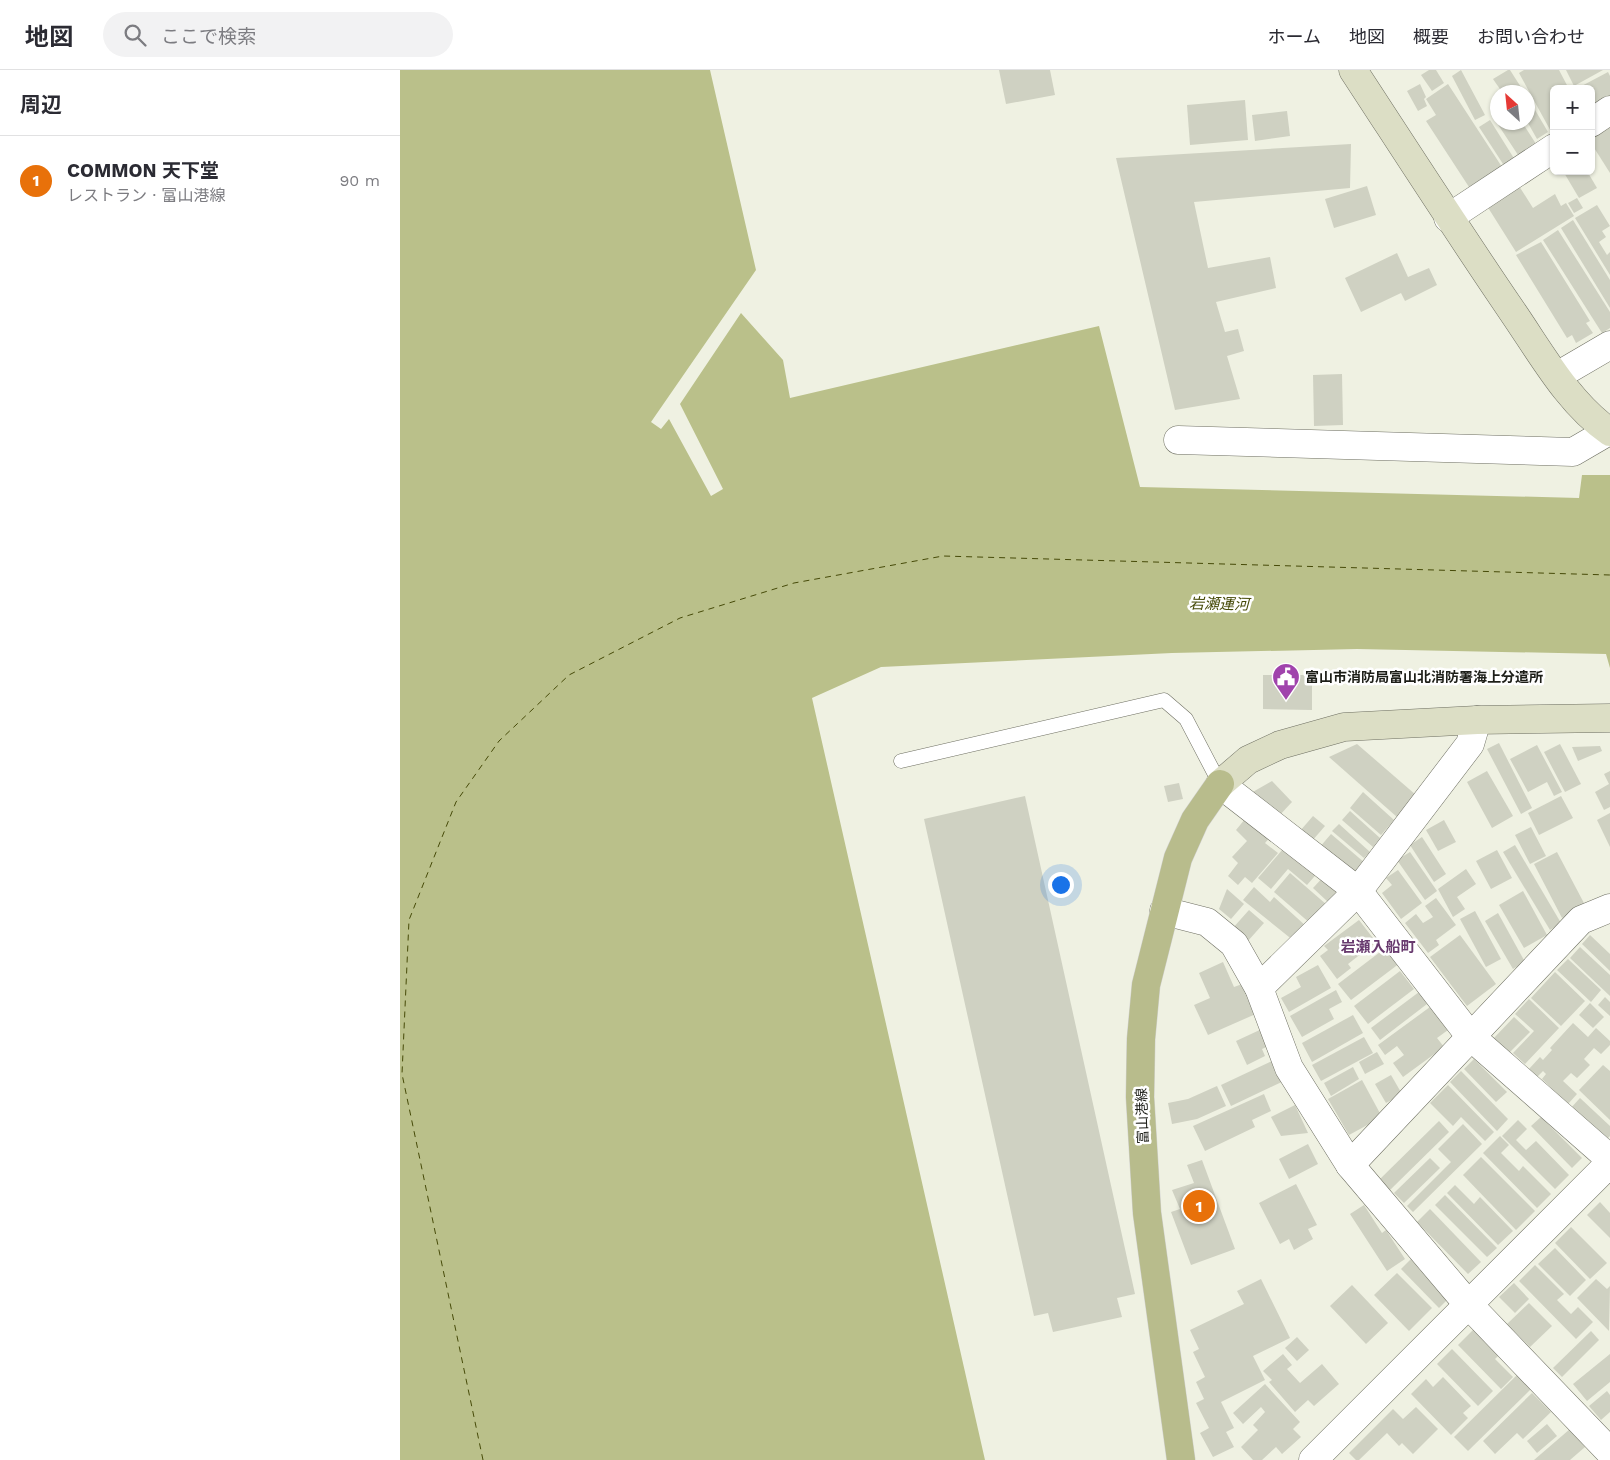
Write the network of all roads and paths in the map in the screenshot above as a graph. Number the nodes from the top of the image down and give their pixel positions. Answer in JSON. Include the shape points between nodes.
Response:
{"nodes":[{"id":1,"x":1354,"y":70,"type":"edge"},
{"id":2,"x":1610,"y":110,"type":"edge"},
{"id":3,"x":1595,"y":120,"type":"edge"},
{"id":4,"x":1550,"y":151,"type":"edge"},
{"id":5,"x":1448,"y":218,"type":"junction"},
{"id":6,"x":1610,"y":345,"type":"edge"},
{"id":7,"x":1557,"y":376,"type":"junction"},
{"id":8,"x":1609,"y":432,"type":"edge"},
{"id":9,"x":1178,"y":440,"type":"dead end"},
{"id":10,"x":1610,"y":718,"type":"edge"},
{"id":11,"x":1477,"y":720,"type":"junction"},
{"id":12,"x":901,"y":761,"type":"dead end"},
{"id":13,"x":1220,"y":784,"type":"junction"},
{"id":14,"x":1358,"y":891,"type":"junction"},
{"id":15,"x":1610,"y":908,"type":"edge"},
{"id":16,"x":1164,"y":911,"type":"junction"},
{"id":17,"x":1259,"y":988,"type":"junction"},
{"id":18,"x":1470,"y":1036,"type":"junction"},
{"id":19,"x":1610,"y":1161,"type":"edge"},
{"id":20,"x":1350,"y":1165,"type":"junction"},
{"id":21,"x":1467,"y":1304,"type":"junction"},
{"id":22,"x":1610,"y":1452,"type":"edge"},
{"id":23,"x":1181,"y":1460,"type":"edge"},
{"id":24,"x":1313,"y":1460,"type":"edge"}],
"edges":[{"from":1,"to":5,"type":"street"},
{"from":2,"to":3,"type":"street"},
{"from":4,"to":5,"type":"street"},
{"from":5,"to":7,"type":"street"},
{"from":6,"to":7,"type":"street"},
{"from":7,"to":8,"type":"street","via":[[1582,407]]},
{"from":8,"to":9,"type":"street","via":[[1573,452]]},
{"from":10,"to":11,"type":"street"},
{"from":11,"to":13,"type":"street","via":[[1344,728],[1280,745],[1248,760]]},
{"from":11,"to":14,"type":"street","via":[[1470,744]]},
{"from":12,"to":13,"type":"lane","via":[[1164,700],[1186,720]]},
{"from":13,"to":14,"type":"street"},
{"from":13,"to":16,"type":"main road","name":"富山港線","via":[[1196,820],[1178,858]]},
{"from":14,"to":17,"type":"street"},
{"from":14,"to":18,"type":"street"},
{"from":15,"to":18,"type":"street","via":[[1582,920]]},
{"from":16,"to":17,"type":"street","via":[[1207,922],[1234,944]]},
{"from":16,"to":23,"type":"main road","name":"富山港線","via":[[1146,984],[1140,1097],[1147,1213]]},
{"from":17,"to":20,"type":"street","via":[[1288,1068]]},
{"from":18,"to":19,"type":"street"},
{"from":18,"to":20,"type":"street"},
{"from":19,"to":21,"type":"street"},
{"from":20,"to":21,"type":"street"},
{"from":21,"to":22,"type":"street"},
{"from":21,"to":24,"type":"street"}]}
